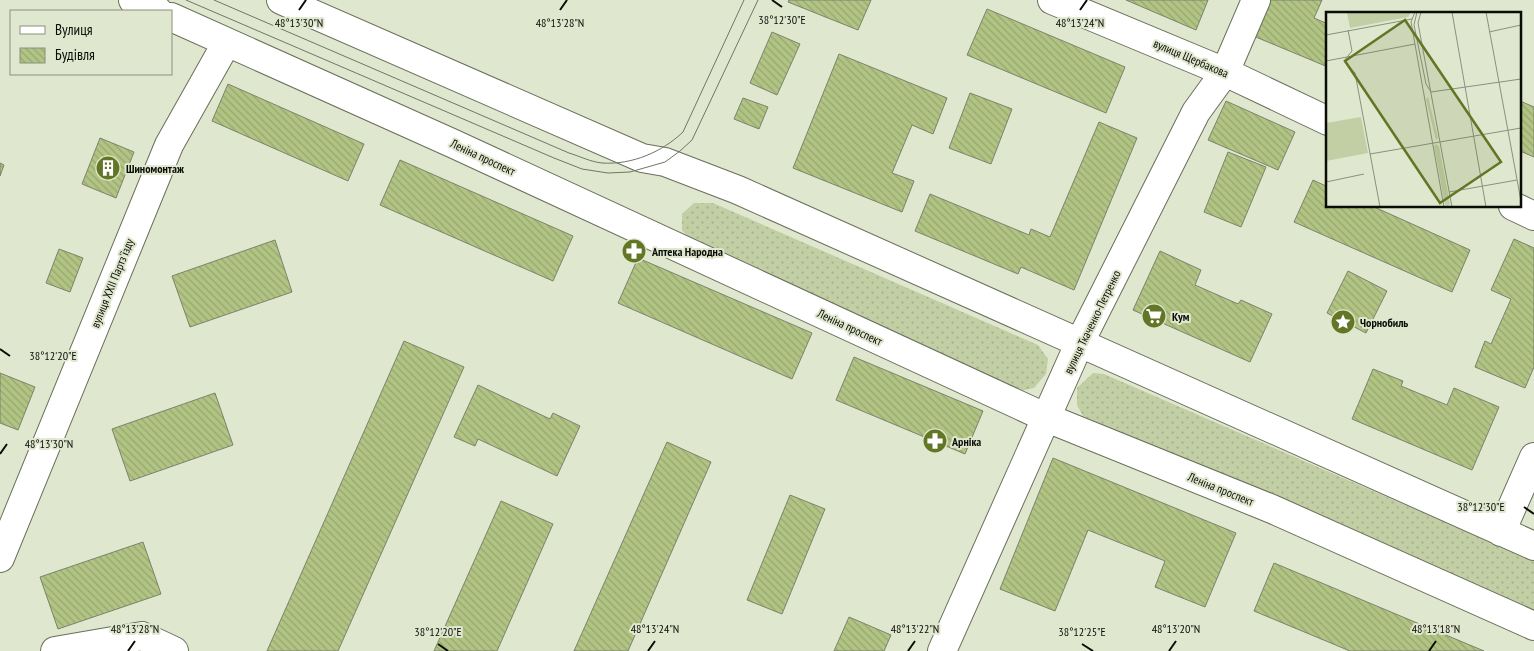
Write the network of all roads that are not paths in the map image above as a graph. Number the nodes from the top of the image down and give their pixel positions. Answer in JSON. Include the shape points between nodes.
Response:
{"nodes":[{"id":1,"x":132,"y":0,"type":"edge"},
{"id":2,"x":281,"y":0,"type":"edge"},
{"id":3,"x":1052,"y":0,"type":"edge"},
{"id":4,"x":1256,"y":0,"type":"edge"},
{"id":5,"x":156,"y":10,"type":"edge"},
{"id":6,"x":172,"y":17,"type":"edge"},
{"id":7,"x":227,"y":42,"type":"junction"},
{"id":8,"x":1225,"y":72,"type":"junction"},
{"id":9,"x":1326,"y":120,"type":"edge"},
{"id":10,"x":1517,"y":208,"type":"edge"},
{"id":11,"x":1534,"y":216,"type":"edge"},
{"id":12,"x":1079,"y":344,"type":"junction"},
{"id":13,"x":1047,"y":418,"type":"junction"},
{"id":14,"x":1534,"y":457,"type":"edge"},
{"id":15,"x":1501,"y":532,"type":"junction"},
{"id":16,"x":1534,"y":546,"type":"edge"},
{"id":17,"x":0,"y":558,"type":"edge"},
{"id":18,"x":1534,"y":626,"type":"edge"},
{"id":19,"x":56,"y":651,"type":"edge"},
{"id":20,"x":174,"y":651,"type":"edge"},
{"id":21,"x":942,"y":651,"type":"edge"}],
"edges":[{"from":1,"to":5,"type":"street"},
{"from":2,"to":12,"type":"street","via":[[633,154],[673,165],[738,190]]},
{"from":3,"to":8,"type":"street","name":"вулиця Щербакова"},
{"from":4,"to":8,"type":"street","name":"вулиця Ткаченко-Петренко"},
{"from":6,"to":7,"type":"street","name":"Леніна проспект"},
{"from":7,"to":13,"type":"street","name":"Леніна проспект"},
{"from":7,"to":17,"type":"street","name":"вулиця XXII Партз'їзду","via":[[169,145]]},
{"from":8,"to":9,"type":"street","name":"вулиця Щербакова"},
{"from":8,"to":12,"type":"street","name":"вулиця Ткаченко-Петренко","via":[[1196,112]]},
{"from":10,"to":11,"type":"street"},
{"from":12,"to":13,"type":"street","name":"вулиця Ткаченко-Петренко"},
{"from":12,"to":15,"type":"street"},
{"from":13,"to":18,"type":"street","name":"Леніна проспект","via":[[1272,509]]},
{"from":13,"to":21,"type":"street","name":"вулиця Ткаченко-Петренко"},
{"from":14,"to":15,"type":"street"},
{"from":15,"to":16,"type":"street"},
{"from":19,"to":20,"type":"street","via":[[142,636]]}]}
